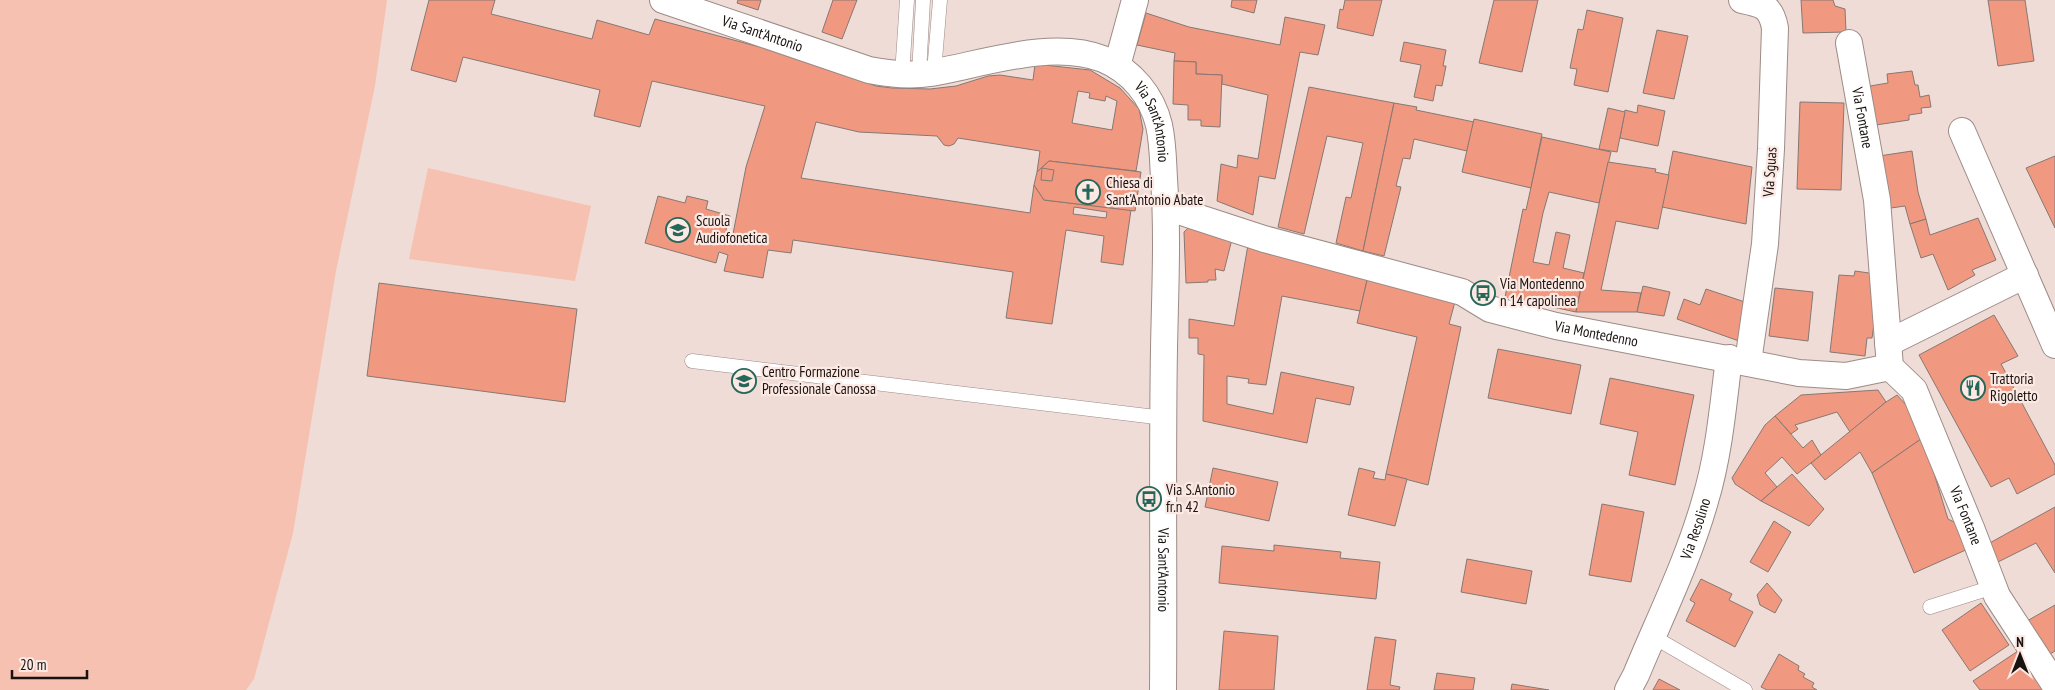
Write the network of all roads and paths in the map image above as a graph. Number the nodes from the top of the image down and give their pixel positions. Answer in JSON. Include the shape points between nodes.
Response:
{"nodes":[{"id":1,"x":663,"y":0,"type":"edge"},
{"id":2,"x":907,"y":0,"type":"edge"},
{"id":3,"x":923,"y":0,"type":"edge"},
{"id":4,"x":940,"y":0,"type":"edge"},
{"id":5,"x":1134,"y":0,"type":"edge"},
{"id":6,"x":1742,"y":0,"type":"edge"},
{"id":7,"x":1849,"y":43,"type":"dead end"},
{"id":8,"x":1117,"y":66,"type":"junction"},
{"id":9,"x":918,"y":73,"type":"junction"},
{"id":10,"x":1962,"y":131,"type":"dead end"},
{"id":11,"x":1166,"y":207,"type":"junction"},
{"id":12,"x":2025,"y":275,"type":"junction"},
{"id":13,"x":2055,"y":345,"type":"edge"},
{"id":14,"x":1889,"y":355,"type":"junction"},
{"id":15,"x":692,"y":360,"type":"dead end"},
{"id":16,"x":1739,"y":360,"type":"junction"},
{"id":17,"x":1159,"y":401,"type":"junction"},
{"id":18,"x":1993,"y":587,"type":"junction"},
{"id":19,"x":1930,"y":607,"type":"dead end"},
{"id":20,"x":1652,"y":636,"type":"junction"},
{"id":21,"x":2055,"y":685,"type":"edge"},
{"id":22,"x":1163,"y":690,"type":"edge"},
{"id":23,"x":1628,"y":690,"type":"edge"},
{"id":24,"x":1745,"y":690,"type":"edge"}],
"edges":[{"from":1,"to":9,"type":"street","name":"Via Sant'Antonio","via":[[869,70]]},
{"from":2,"to":9,"type":"lane"},
{"from":3,"to":9,"type":"lane"},
{"from":4,"to":9,"type":"lane"},
{"from":5,"to":8,"type":"street"},
{"from":6,"to":16,"type":"street","name":"Via Sguas","via":[[1767,8],[1775,28],[1765,244]]},
{"from":7,"to":14,"type":"street","name":"Via Fontane","via":[[1877,200]]},
{"from":8,"to":9,"type":"street","name":"Via Sant'Antonio","via":[[1087,55],[1038,53]]},
{"from":8,"to":11,"type":"street","name":"Via Sant'Antonio","via":[[1147,94],[1154,111],[1162,146]]},
{"from":10,"to":12,"type":"street"},
{"from":11,"to":16,"type":"street","name":"Via Montedenno","via":[[1264,239],[1462,292],[1490,309],[1556,326]]},
{"from":11,"to":17,"type":"street","name":"Via Sant'Antonio"},
{"from":12,"to":13,"type":"street"},
{"from":12,"to":14,"type":"street"},
{"from":14,"to":16,"type":"street","name":"Via Montedenno","via":[[1846,376],[1799,373]]},
{"from":14,"to":18,"type":"street","name":"Via Fontane","via":[[1914,390]]},
{"from":15,"to":17,"type":"lane"},
{"from":16,"to":20,"type":"street","name":"Via Resolino","via":[[1705,502]]},
{"from":17,"to":22,"type":"street","name":"Via Sant'Antonio"},
{"from":18,"to":19,"type":"lane"},
{"from":18,"to":21,"type":"street","name":"Via Fontane"},
{"from":20,"to":23,"type":"street","name":"Via Resolino"},
{"from":20,"to":24,"type":"lane"}]}
